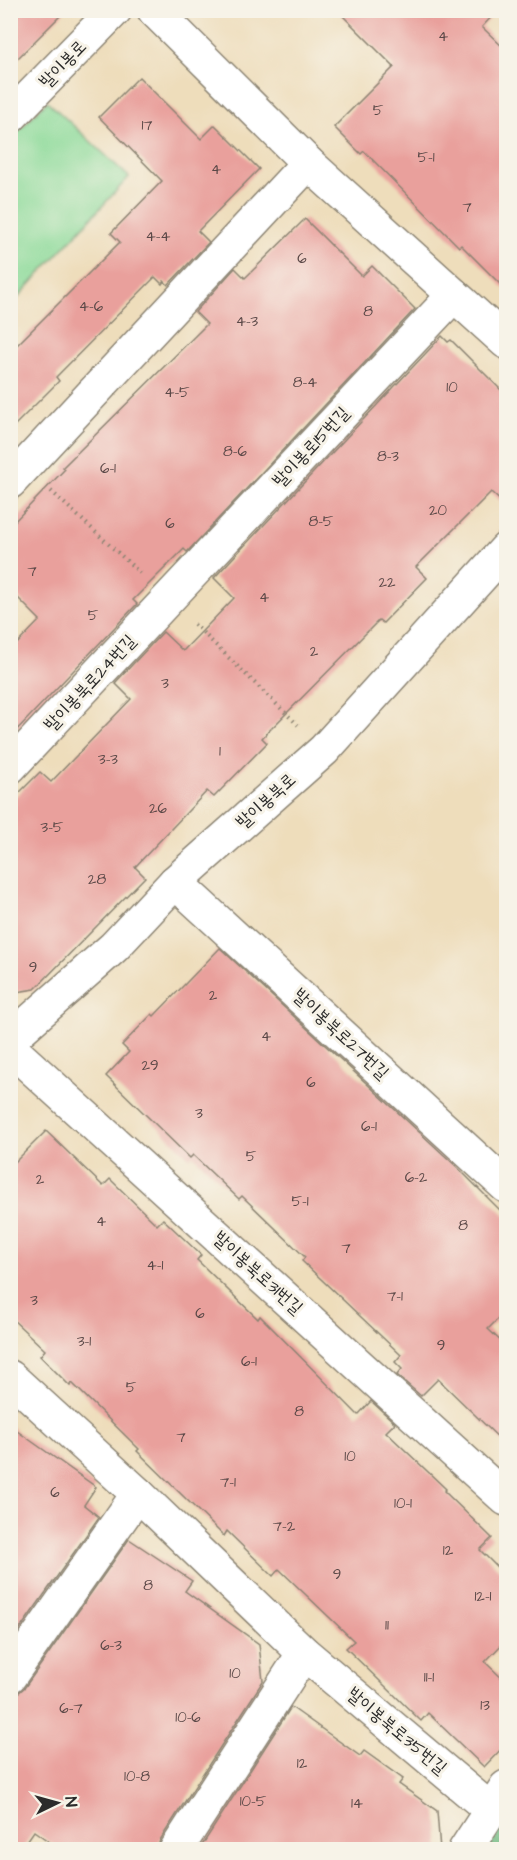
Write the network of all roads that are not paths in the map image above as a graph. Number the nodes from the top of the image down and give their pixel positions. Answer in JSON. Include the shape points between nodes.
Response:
{"nodes":[{"id":1,"x":115,"y":10,"type":"edge"},
{"id":2,"x":153,"y":10,"type":"edge"},
{"id":3,"x":10,"y":117,"type":"edge"},
{"id":4,"x":308,"y":164,"type":"junction"},
{"id":5,"x":453,"y":295,"type":"junction"},
{"id":6,"x":507,"y":342,"type":"edge"},
{"id":7,"x":17,"y":475,"type":"edge"},
{"id":8,"x":507,"y":549,"type":"edge"},
{"id":9,"x":169,"y":599,"type":"joint"},
{"id":10,"x":10,"y":767,"type":"edge"},
{"id":11,"x":175,"y":882,"type":"junction"},
{"id":12,"x":10,"y":1039,"type":"edge"},
{"id":13,"x":10,"y":1048,"type":"edge"},
{"id":14,"x":507,"y":1186,"type":"edge"},
{"id":15,"x":10,"y":1377,"type":"edge"},
{"id":16,"x":138,"y":1494,"type":"junction"},
{"id":17,"x":507,"y":1499,"type":"edge"},
{"id":18,"x":304,"y":1653,"type":"junction"},
{"id":19,"x":10,"y":1676,"type":"edge"},
{"id":20,"x":499,"y":1798,"type":"edge"},
{"id":21,"x":176,"y":1850,"type":"edge"},
{"id":22,"x":465,"y":1850,"type":"edge"}],
"edges":[{"from":1,"to":3,"type":"street","name":"발이봉로"},
{"from":2,"to":4,"type":"street"},
{"from":4,"to":5,"type":"street"},
{"from":4,"to":7,"type":"street"},
{"from":5,"to":6,"type":"street"},
{"from":5,"to":9,"type":"street","name":"발이봉로15번길"},
{"from":8,"to":11,"type":"street","name":"발이봉북로","via":[[324,750]]},
{"from":9,"to":10,"type":"street","name":"발이봉북로24번길"},
{"from":11,"to":12,"type":"street","name":"발이봉북로","via":[[114,947]]},
{"from":11,"to":14,"type":"street","name":"발이봉북로27번길"},
{"from":13,"to":17,"type":"street","name":"발이봉북로31번길"},
{"from":15,"to":16,"type":"street","name":"발이봉북로35번길"},
{"from":16,"to":18,"type":"street","name":"발이봉북로35번길"},
{"from":16,"to":19,"type":"street"},
{"from":18,"to":20,"type":"street","name":"발이봉북로35번길"},
{"from":18,"to":21,"type":"street"},
{"from":20,"to":22,"type":"street"}]}
